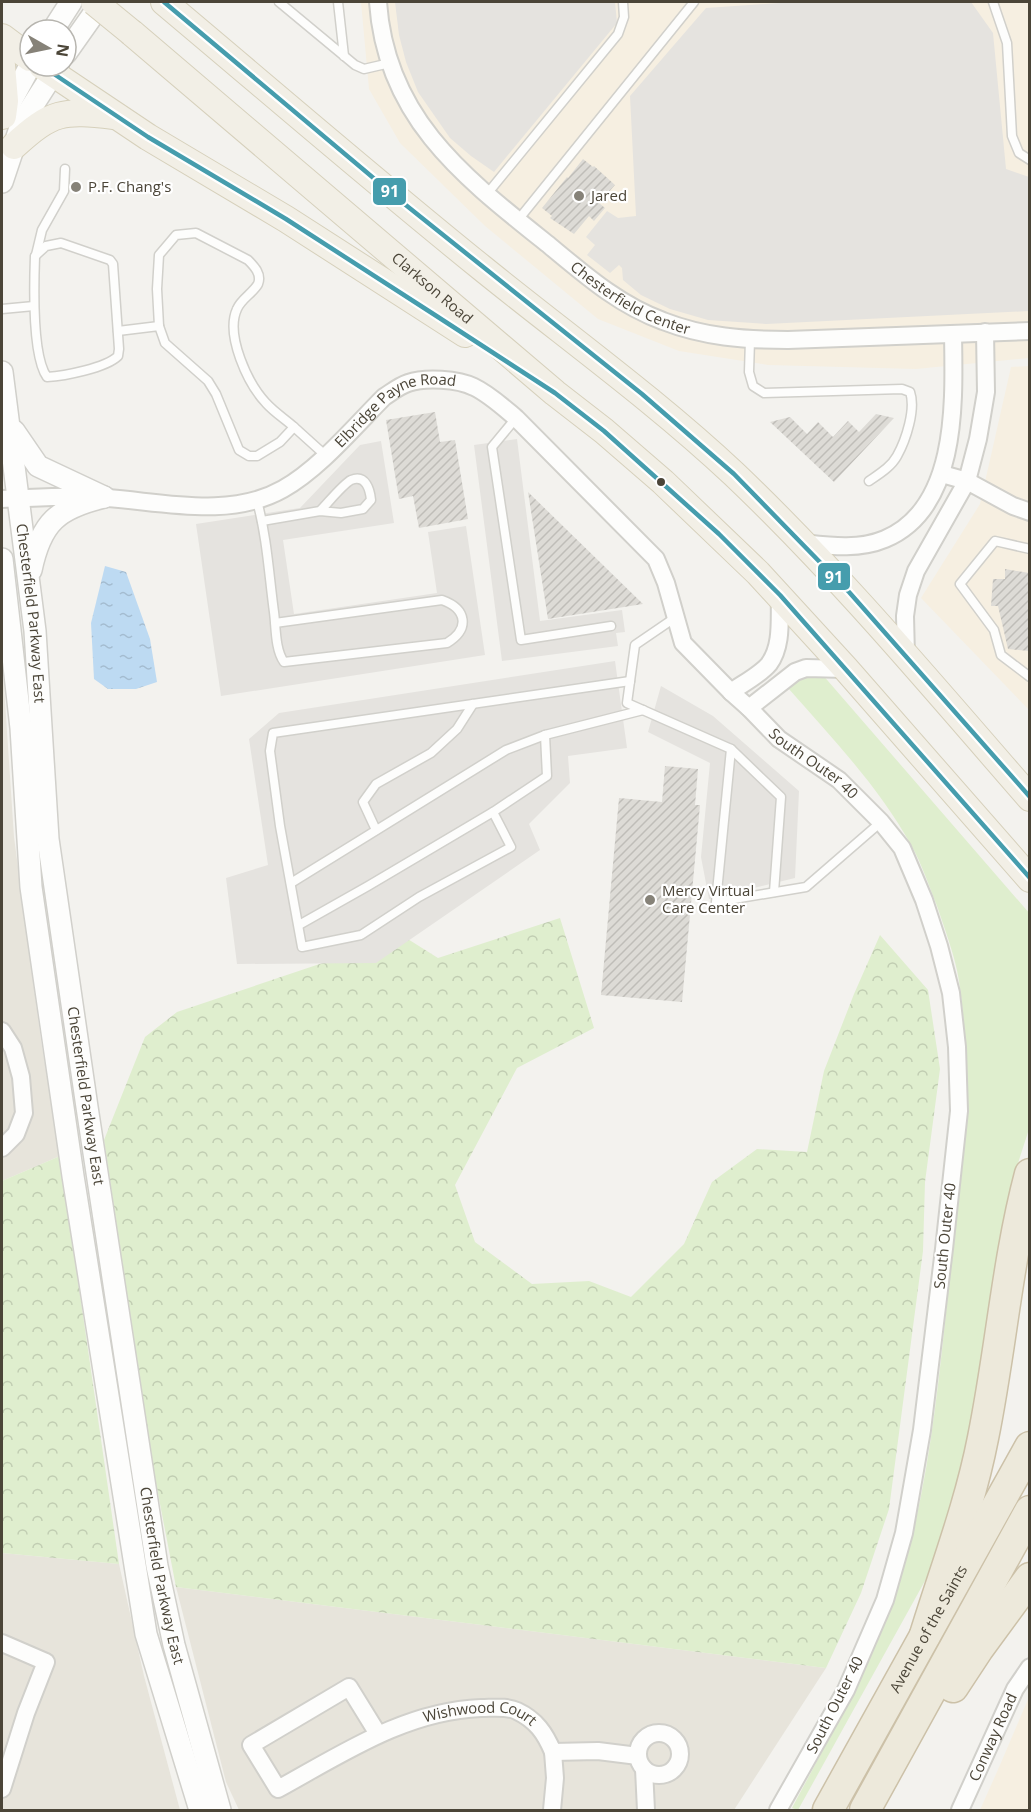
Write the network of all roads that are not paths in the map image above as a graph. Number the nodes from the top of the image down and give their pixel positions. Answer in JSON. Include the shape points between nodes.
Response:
{"nodes":[{"id":1,"x":71,"y":2,"type":"edge"},
{"id":2,"x":94,"y":2,"type":"edge"},
{"id":3,"x":102,"y":2,"type":"edge"},
{"id":4,"x":164,"y":2,"type":"edge"},
{"id":5,"x":279,"y":2,"type":"edge"},
{"id":6,"x":338,"y":2,"type":"edge"},
{"id":7,"x":378,"y":2,"type":"edge"},
{"id":8,"x":623,"y":2,"type":"edge"},
{"id":9,"x":694,"y":2,"type":"edge"},
{"id":10,"x":993,"y":2,"type":"edge"},
{"id":11,"x":61,"y":18,"type":"edge"},
{"id":12,"x":78,"y":31,"type":"edge"},
{"id":13,"x":2,"y":37,"type":"edge"},
{"id":14,"x":18,"y":49,"type":"edge"},
{"id":15,"x":344,"y":56,"type":"junction"},
{"id":16,"x":390,"y":63,"type":"junction"},
{"id":17,"x":2,"y":65,"type":"edge"},
{"id":18,"x":38,"y":78,"type":"edge"},
{"id":19,"x":44,"y":78,"type":"edge"},
{"id":20,"x":67,"y":78,"type":"edge"},
{"id":21,"x":116,"y":116,"type":"junction"},
{"id":22,"x":2,"y":117,"type":"edge"},
{"id":23,"x":14,"y":146,"type":"junction"},
{"id":24,"x":1029,"y":160,"type":"edge"},
{"id":25,"x":65,"y":169,"type":"dead end"},
{"id":26,"x":2,"y":182,"type":"edge"},
{"id":27,"x":488,"y":194,"type":"junction"},
{"id":28,"x":518,"y":220,"type":"junction"},
{"id":29,"x":35,"y":256,"type":"junction"},
{"id":30,"x":34,"y":306,"type":"junction"},
{"id":31,"x":2,"y":309,"type":"edge"},
{"id":32,"x":159,"y":326,"type":"junction"},
{"id":33,"x":118,"y":331,"type":"junction"},
{"id":34,"x":1029,"y":331,"type":"edge"},
{"id":35,"x":986,"y":332,"type":"junction"},
{"id":36,"x":953,"y":334,"type":"junction"},
{"id":37,"x":750,"y":340,"type":"junction"},
{"id":38,"x":2,"y":372,"type":"edge"},
{"id":39,"x":555,"y":393,"type":"junction"},
{"id":40,"x":516,"y":418,"type":"junction"},
{"id":41,"x":9,"y":421,"type":"junction"},
{"id":42,"x":294,"y":427,"type":"junction"},
{"id":43,"x":325,"y":455,"type":"junction"},
{"id":44,"x":942,"y":474,"type":"junction"},
{"id":45,"x":967,"y":481,"type":"junction"},
{"id":46,"x":869,"y":482,"type":"dead end"},
{"id":47,"x":104,"y":497,"type":"junction"},
{"id":48,"x":10,"y":499,"type":"edge"},
{"id":49,"x":257,"y":501,"type":"junction"},
{"id":50,"x":320,"y":511,"type":"junction"},
{"id":51,"x":1029,"y":512,"type":"edge"},
{"id":52,"x":262,"y":521,"type":"junction"},
{"id":53,"x":803,"y":543,"type":"junction"},
{"id":54,"x":1029,"y":549,"type":"edge"},
{"id":55,"x":2,"y":560,"type":"edge"},
{"id":56,"x":29,"y":582,"type":"junction"},
{"id":57,"x":780,"y":595,"type":"junction"},
{"id":58,"x":676,"y":617,"type":"junction"},
{"id":59,"x":275,"y":623,"type":"junction"},
{"id":60,"x":611,"y":626,"type":"dead end"},
{"id":61,"x":906,"y":657,"type":"junction"},
{"id":62,"x":846,"y":669,"type":"junction"},
{"id":63,"x":1029,"y":677,"type":"edge"},
{"id":64,"x":630,"y":681,"type":"junction"},
{"id":65,"x":731,"y":692,"type":"junction"},
{"id":66,"x":473,"y":704,"type":"junction"},
{"id":67,"x":749,"y":708,"type":"junction"},
{"id":68,"x":643,"y":710,"type":"junction"},
{"id":69,"x":545,"y":735,"type":"junction"},
{"id":70,"x":731,"y":749,"type":"junction"},
{"id":71,"x":1029,"y":798,"type":"edge"},
{"id":72,"x":493,"y":812,"type":"junction"},
{"id":73,"x":881,"y":822,"type":"junction"},
{"id":74,"x":376,"y":830,"type":"junction"},
{"id":75,"x":1029,"y":879,"type":"edge"},
{"id":76,"x":291,"y":883,"type":"junction"},
{"id":77,"x":774,"y":892,"type":"junction"},
{"id":78,"x":299,"y":925,"type":"junction"},
{"id":79,"x":2,"y":1031,"type":"edge"},
{"id":80,"x":2,"y":1148,"type":"edge"},
{"id":81,"x":1029,"y":1174,"type":"edge"},
{"id":82,"x":1029,"y":1447,"type":"edge"},
{"id":83,"x":1029,"y":1511,"type":"edge"},
{"id":84,"x":1029,"y":1578,"type":"edge"},
{"id":85,"x":925,"y":1635,"type":"junction"},
{"id":86,"x":2,"y":1643,"type":"edge"},
{"id":87,"x":1029,"y":1667,"type":"edge"},
{"id":88,"x":378,"y":1734,"type":"junction"},
{"id":89,"x":552,"y":1752,"type":"junction"},
{"id":90,"x":894,"y":1758,"type":"junction"},
{"id":91,"x":189,"y":1775,"type":"junction"},
{"id":92,"x":2,"y":1789,"type":"edge"},
{"id":93,"x":216,"y":1807,"type":"edge"},
{"id":94,"x":184,"y":1810,"type":"edge"},
{"id":95,"x":552,"y":1810,"type":"edge"},
{"id":96,"x":646,"y":1810,"type":"edge"},
{"id":97,"x":778,"y":1810,"type":"edge"},
{"id":98,"x":828,"y":1810,"type":"edge"},
{"id":99,"x":865,"y":1810,"type":"edge"},
{"id":100,"x":960,"y":1810,"type":"edge"}],
"edges":[{"from":1,"to":11,"type":"street"},
{"from":2,"to":39,"type":"main road","name":"Clarkson Road","bridge":true},
{"from":3,"to":12,"type":"street"},
{"from":4,"to":53,"type":"main road","via":[[464,254],[633,387],[732,473]]},
{"from":5,"to":15,"type":"lane"},
{"from":6,"to":15,"type":"lane"},
{"from":7,"to":16,"type":"street","name":"Chesterfield Center"},
{"from":8,"to":27,"type":"lane","via":[[624,17],[618,34]]},
{"from":9,"to":28,"type":"lane"},
{"from":10,"to":24,"type":"lane","via":[[1007,43],[1012,136],[1019,153]]},
{"from":13,"to":14,"type":"main road"},
{"from":15,"to":16,"type":"lane","via":[[364,69]]},
{"from":16,"to":27,"type":"street","name":"Chesterfield Center","via":[[399,87],[430,138]]},
{"from":17,"to":22,"type":"main road"},
{"from":18,"to":22,"type":"street"},
{"from":19,"to":23,"type":"street"},
{"from":20,"to":21,"type":"main road"},
{"from":21,"to":23,"type":"main road","via":[[61,114],[36,125]]},
{"from":21,"to":39,"type":"main road","via":[[286,219]]},
{"from":23,"to":26,"type":"street"},
{"from":25,"to":29,"type":"lane","via":[[64,191],[42,230]]},
{"from":27,"to":28,"type":"street","name":"Chesterfield Center"},
{"from":28,"to":37,"type":"street","name":"Chesterfield Center","via":[[606,291],[632,307],[691,331]]},
{"from":29,"to":30,"type":"lane"},
{"from":29,"to":33,"type":"lane","via":[[46,246],[61,243],[110,260]]},
{"from":30,"to":31,"type":"lane"},
{"from":30,"to":33,"type":"lane","via":[[39,353],[47,377],[114,360],[118,356]]},
{"from":32,"to":33,"type":"lane"},
{"from":32,"to":42,"type":"lane","via":[[165,344],[208,381],[243,454],[257,456]]},
{"from":32,"to":42,"type":"lane","via":[[159,255],[176,235],[196,233],[248,260],[255,266],[258,283],[237,309],[236,352],[266,403]]},
{"from":34,"to":35,"type":"street","name":"Chesterfield Center"},
{"from":35,"to":36,"type":"street","name":"Chesterfield Center"},
{"from":35,"to":45,"type":"street","via":[[986,392]]},
{"from":36,"to":37,"type":"street","name":"Chesterfield Center"},
{"from":36,"to":44,"type":"street","via":[[954,388]]},
{"from":37,"to":46,"type":"lane","via":[[749,372],[753,386],[764,393],[902,389],[910,392],[912,415],[897,456]]},
{"from":38,"to":41,"type":"street","name":"Chesterfield Parkway East"},
{"from":39,"to":57,"type":"main road","name":"Clarkson Road","via":[[663,482]]},
{"from":40,"to":43,"type":"street","name":"Elbridge Payne Road","via":[[489,396],[460,382],[410,382],[384,397]]},
{"from":40,"to":58,"type":"street","name":"Elbridge Payne Road","via":[[656,559]]},
{"from":40,"to":60,"type":"lane","via":[[492,447],[521,640]]},
{"from":41,"to":47,"type":"street","via":[[38,466]]},
{"from":41,"to":48,"type":"street","name":"Chesterfield Parkway East"},
{"from":42,"to":43,"type":"lane"},
{"from":43,"to":49,"type":"street","name":"Elbridge Payne Road","via":[[302,477]]},
{"from":44,"to":45,"type":"street"},
{"from":44,"to":53,"type":"street","via":[[922,510],[905,528],[884,540],[839,547]]},
{"from":45,"to":51,"type":"street"},
{"from":45,"to":61,"type":"street","via":[[916,571],[905,616]]},
{"from":47,"to":48,"type":"street","name":"Elbridge Payne Road"},
{"from":47,"to":49,"type":"street","name":"Elbridge Payne Road","via":[[177,505]]},
{"from":47,"to":56,"type":"street","via":[[65,510],[50,524],[35,551]]},
{"from":48,"to":56,"type":"street","name":"Chesterfield Parkway East"},
{"from":49,"to":52,"type":"lane"},
{"from":50,"to":50,"type":"lane","via":[[342,513],[363,509],[371,500],[370,490],[365,482],[351,480]]},
{"from":50,"to":52,"type":"lane"},
{"from":52,"to":59,"type":"lane"},
{"from":53,"to":61,"type":"main road"},
{"from":54,"to":63,"type":"lane","via":[[995,541],[960,584],[994,630],[1001,655]]},
{"from":55,"to":91,"type":"street","name":"Chesterfield Parkway East","via":[[21,728],[31,887],[73,1176],[146,1634]]},
{"from":56,"to":93,"type":"street","name":"Chesterfield Parkway East","via":[[48,839],[157,1566]]},
{"from":57,"to":62,"type":"main road","name":"Clarkson Road"},
{"from":57,"to":65,"type":"street","via":[[776,652],[768,666]]},
{"from":58,"to":64,"type":"lane","via":[[635,645]]},
{"from":58,"to":65,"type":"street","name":"Elbridge Payne Road","via":[[683,643]]},
{"from":59,"to":59,"type":"lane","via":[[284,662],[447,643],[458,636],[463,624],[461,614],[442,600]]},
{"from":61,"to":71,"type":"main road"},
{"from":62,"to":67,"type":"street","via":[[806,668],[795,672]]},
{"from":62,"to":75,"type":"main road","name":"Clarkson Road"},
{"from":64,"to":66,"type":"lane"},
{"from":64,"to":68,"type":"lane","via":[[627,703]]},
{"from":65,"to":67,"type":"street","name":"South Outer 40"},
{"from":66,"to":74,"type":"lane","via":[[457,729],[431,753],[376,784],[363,802]]},
{"from":66,"to":76,"type":"lane","via":[[273,733],[270,751]]},
{"from":67,"to":73,"type":"street","name":"South Outer 40","via":[[779,739],[839,780]]},
{"from":68,"to":69,"type":"lane"},
{"from":68,"to":70,"type":"lane"},
{"from":69,"to":72,"type":"lane","via":[[547,776]]},
{"from":69,"to":74,"type":"lane","via":[[506,750]]},
{"from":70,"to":77,"type":"lane","via":[[781,797]]},
{"from":70,"to":77,"type":"lane","via":[[716,902]]},
{"from":72,"to":78,"type":"lane"},
{"from":72,"to":78,"type":"lane","via":[[511,848],[419,897],[361,935],[302,947]]},
{"from":73,"to":77,"type":"lane","via":[[806,887]]},
{"from":73,"to":97,"type":"street","name":"South Outer 40","via":[[908,860],[939,946],[951,993],[957,1047],[957,1122],[922,1430],[904,1533],[885,1600],[846,1690]]},
{"from":74,"to":76,"type":"lane"},
{"from":76,"to":78,"type":"lane"},
{"from":79,"to":80,"type":"street","via":[[13,1048],[21,1077],[24,1113],[15,1134]]},
{"from":81,"to":85,"type":"highway","via":[[975,1477]]},
{"from":82,"to":85,"type":"highway","name":"Avenue of the Saints"},
{"from":83,"to":90,"type":"highway","name":"Avenue of the Saints"},
{"from":84,"to":90,"type":"highway","via":[[951,1691]]},
{"from":85,"to":98,"type":"highway","name":"Avenue of the Saints"},
{"from":86,"to":92,"type":"street","via":[[46,1662]]},
{"from":87,"to":100,"type":"street","name":"Conway Road","via":[[1014,1689]]},
{"from":88,"to":88,"type":"street","name":"Wishwood Court","via":[[348,1687],[251,1745],[278,1790]]},
{"from":88,"to":89,"type":"street","name":"Wishwood Court","via":[[416,1720],[498,1707],[516,1710],[533,1721],[544,1732]]},
{"from":89,"to":95,"type":"street"},
{"from":89,"to":96,"type":"street","via":[[598,1751],[641,1763]]},
{"from":90,"to":99,"type":"highway","name":"Avenue of the Saints"},
{"from":91,"to":93,"type":"street","name":"Chesterfield Parkway East"},
{"from":91,"to":94,"type":"street"}]}
